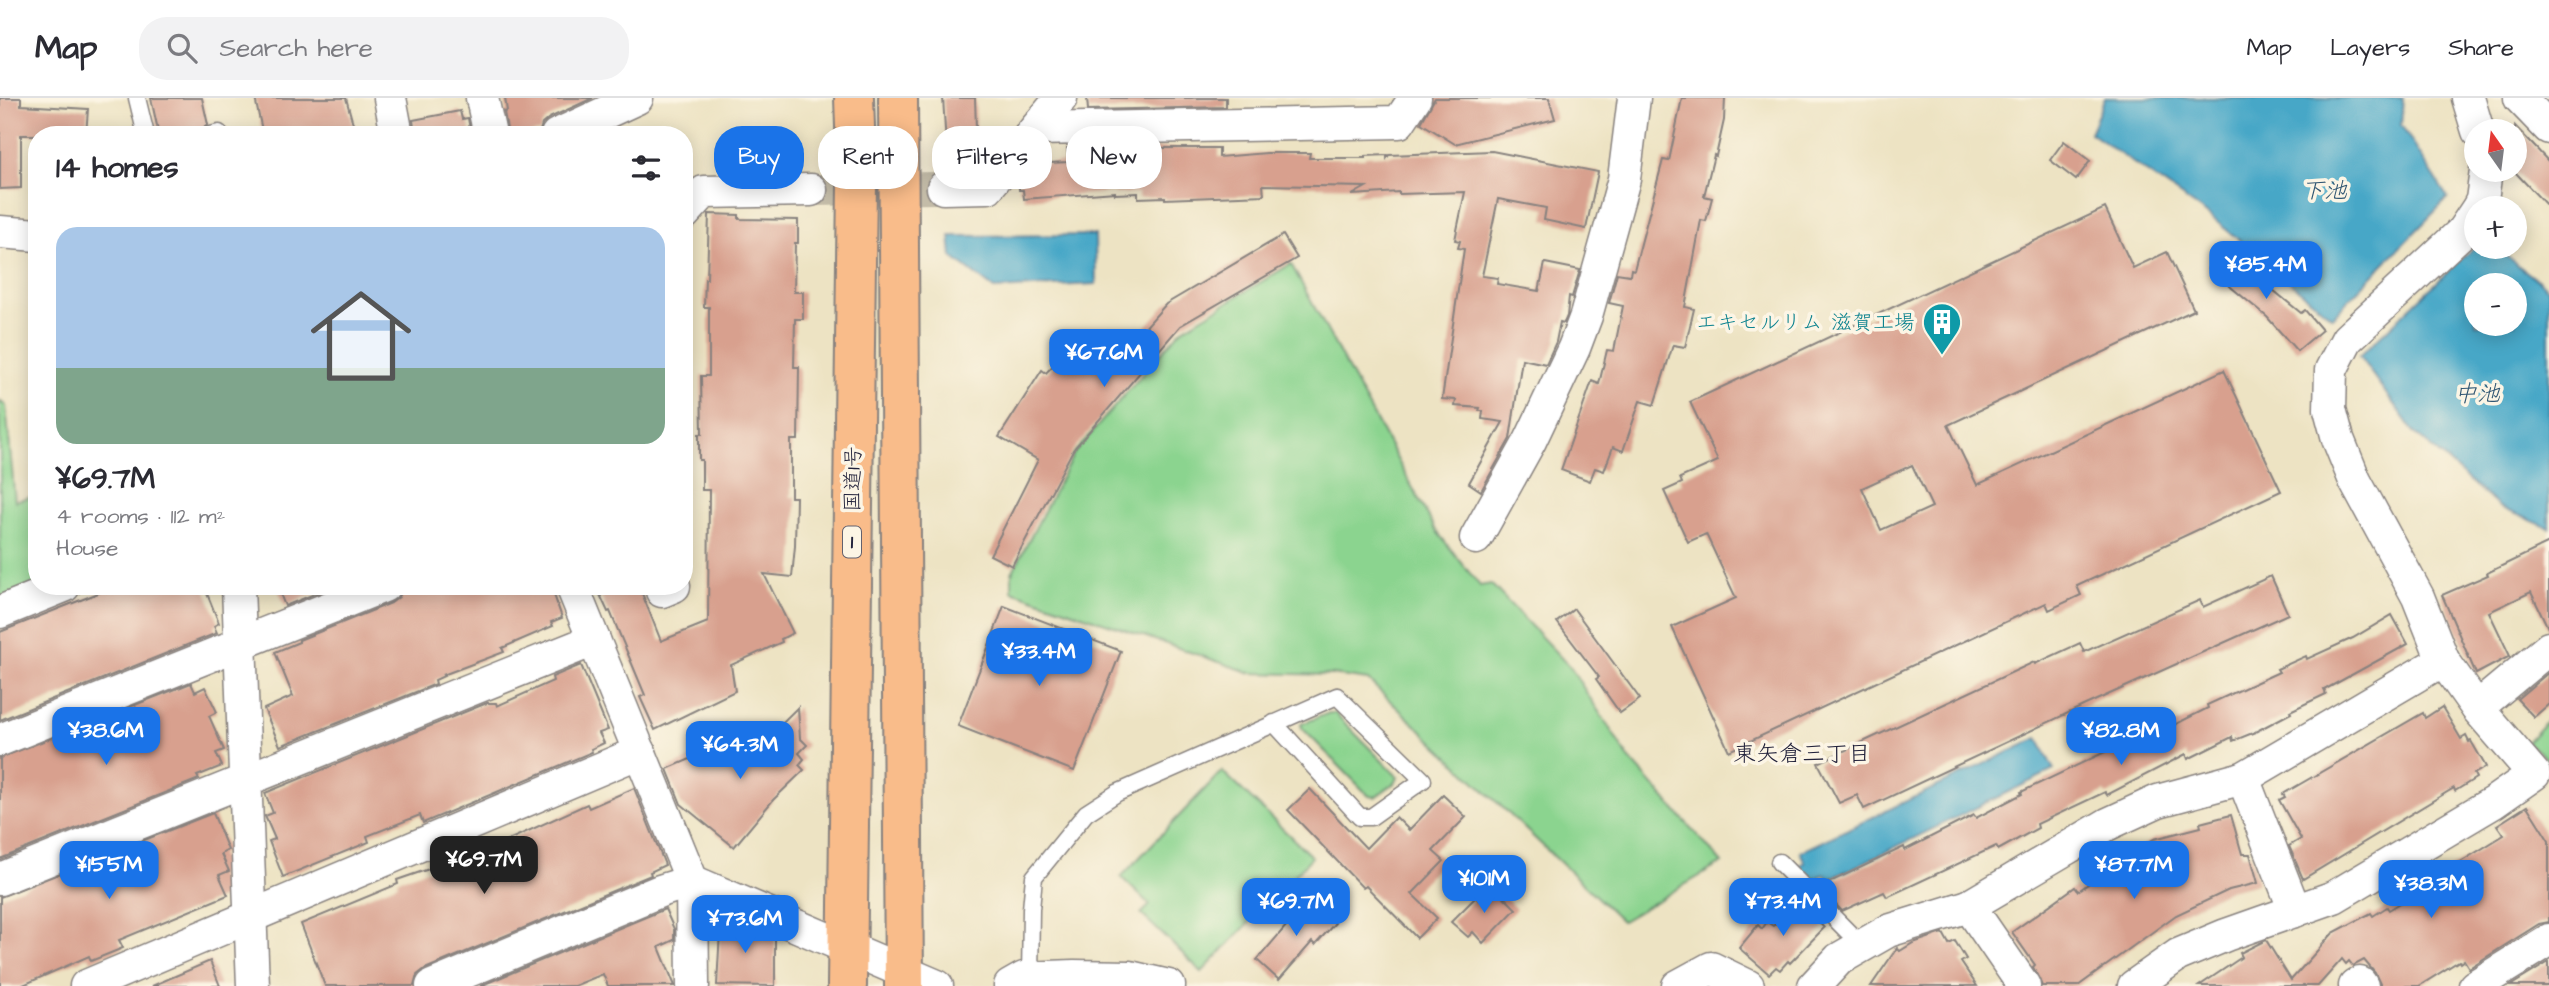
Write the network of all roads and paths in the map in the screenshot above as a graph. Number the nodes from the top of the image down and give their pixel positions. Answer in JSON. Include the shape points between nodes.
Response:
{"nodes":[{"id":1,"x":137,"y":98,"type":"edge"},
{"id":2,"x":390,"y":98,"type":"edge"},
{"id":3,"x":482,"y":98,"type":"edge"},
{"id":4,"x":855,"y":98,"type":"edge"},
{"id":5,"x":898,"y":98,"type":"edge"},
{"id":6,"x":1061,"y":98,"type":"edge"},
{"id":7,"x":1415,"y":98,"type":"edge"},
{"id":8,"x":1634,"y":98,"type":"edge"},
{"id":9,"x":2468,"y":98,"type":"edge"},
{"id":10,"x":2520,"y":98,"type":"edge"},
{"id":11,"x":628,"y":100,"type":"edge"},
{"id":12,"x":2474,"y":119,"type":"edge"},
{"id":13,"x":144,"y":126,"type":"edge"},
{"id":14,"x":395,"y":126,"type":"edge"},
{"id":15,"x":488,"y":126,"type":"edge"},
{"id":16,"x":575,"y":126,"type":"edge"},
{"id":17,"x":1038,"y":126,"type":"edge"},
{"id":18,"x":2549,"y":128,"type":"edge"},
{"id":19,"x":1052,"y":129,"type":"edge"},
{"id":20,"x":811,"y":190,"type":"tunnel mouth"},
{"id":21,"x":693,"y":204,"type":"edge"},
{"id":22,"x":2464,"y":229,"type":"edge"},
{"id":23,"x":0,"y":232,"type":"edge"},
{"id":24,"x":28,"y":236,"type":"edge"},
{"id":25,"x":1476,"y":538,"type":"dead end"},
{"id":26,"x":42,"y":595,"type":"edge"},
{"id":27,"x":238,"y":595,"type":"edge"},
{"id":28,"x":362,"y":595,"type":"edge"},
{"id":29,"x":576,"y":595,"type":"edge"},
{"id":30,"x":0,"y":612,"type":"edge"},
{"id":31,"x":594,"y":640,"type":"junction"},
{"id":32,"x":240,"y":644,"type":"junction"},
{"id":33,"x":2549,"y":648,"type":"edge"},
{"id":34,"x":2443,"y":660,"type":"junction"},
{"id":35,"x":2477,"y":708,"type":"junction"},
{"id":36,"x":1274,"y":723,"type":"junction"},
{"id":37,"x":0,"y":740,"type":"edge"},
{"id":38,"x":639,"y":752,"type":"junction"},
{"id":39,"x":2244,"y":778,"type":"junction"},
{"id":40,"x":245,"y":780,"type":"junction"},
{"id":41,"x":1779,"y":862,"type":"dead end"},
{"id":42,"x":0,"y":879,"type":"edge"},
{"id":43,"x":692,"y":881,"type":"junction"},
{"id":44,"x":1969,"y":906,"type":"junction"},
{"id":45,"x":2295,"y":911,"type":"junction"},
{"id":46,"x":251,"y":917,"type":"junction"},
{"id":47,"x":2549,"y":940,"type":"edge"},
{"id":48,"x":1862,"y":946,"type":"junction"},
{"id":49,"x":846,"y":947,"type":"junction"},
{"id":50,"x":915,"y":981,"type":"edge"},
{"id":51,"x":1020,"y":982,"type":"edge"},
{"id":52,"x":86,"y":986,"type":"edge"},
{"id":53,"x":253,"y":986,"type":"edge"},
{"id":54,"x":432,"y":986,"type":"edge"},
{"id":55,"x":693,"y":986,"type":"edge"},
{"id":56,"x":847,"y":986,"type":"edge"},
{"id":57,"x":1169,"y":986,"type":"edge"},
{"id":58,"x":1678,"y":986,"type":"edge"},
{"id":59,"x":1748,"y":986,"type":"edge"},
{"id":60,"x":1814,"y":986,"type":"edge"},
{"id":61,"x":2024,"y":986,"type":"edge"},
{"id":62,"x":2134,"y":986,"type":"edge"},
{"id":63,"x":2355,"y":986,"type":"edge"},
{"id":64,"x":2362,"y":986,"type":"edge"},
{"id":65,"x":2475,"y":986,"type":"edge"}],
"edges":[{"from":1,"to":13,"type":"lane"},
{"from":2,"to":14,"type":"street"},
{"from":3,"to":15,"type":"street"},
{"from":4,"to":49,"type":"highway","name":"国道1号","number":"1"},
{"from":5,"to":50,"type":"highway"},
{"from":6,"to":17,"type":"street"},
{"from":7,"to":19,"type":"street","via":[[1399,122]]},
{"from":8,"to":25,"type":"street","via":[[1624,179],[1586,316],[1530,441]]},
{"from":9,"to":12,"type":"street"},
{"from":10,"to":18,"type":"street"},
{"from":11,"to":16,"type":"street"},
{"from":20,"to":21,"type":"street","via":[[704,192]]},
{"from":22,"to":34,"type":"street","via":[[2347,339],[2331,370],[2330,409],[2337,439],[2418,597]]},
{"from":23,"to":24,"type":"street"},
{"from":26,"to":30,"type":"street"},
{"from":27,"to":32,"type":"street"},
{"from":28,"to":32,"type":"street"},
{"from":29,"to":31,"type":"street"},
{"from":31,"to":38,"type":"street"},
{"from":31,"to":40,"type":"street"},
{"from":32,"to":37,"type":"street"},
{"from":32,"to":40,"type":"street"},
{"from":33,"to":35,"type":"street"},
{"from":34,"to":35,"type":"street"},
{"from":34,"to":39,"type":"street"},
{"from":35,"to":45,"type":"street","via":[[2534,774],[2334,897]]},
{"from":36,"to":36,"type":"lane","via":[[1337,696],[1423,780],[1371,817],[1360,817]]},
{"from":36,"to":51,"type":"lane","via":[[1117,793],[1086,813],[1034,877]]},
{"from":38,"to":43,"type":"street"},
{"from":38,"to":46,"type":"street"},
{"from":39,"to":44,"type":"street","via":[[2158,801],[2108,824]]},
{"from":39,"to":45,"type":"street"},
{"from":40,"to":42,"type":"street"},
{"from":40,"to":46,"type":"street"},
{"from":41,"to":48,"type":"lane"},
{"from":43,"to":49,"type":"street"},
{"from":43,"to":54,"type":"street"},
{"from":43,"to":55,"type":"street"},
{"from":44,"to":48,"type":"street","via":[[1888,931]]},
{"from":44,"to":61,"type":"street"},
{"from":45,"to":62,"type":"street","via":[[2178,955]]},
{"from":46,"to":52,"type":"street"},
{"from":46,"to":53,"type":"street"},
{"from":47,"to":65,"type":"street"},
{"from":48,"to":60,"type":"street","via":[[1839,959]]},
{"from":49,"to":50,"type":"street"},
{"from":49,"to":56,"type":"highway","name":"国道1号","number":"1"},
{"from":51,"to":57,"type":"street","via":[[1130,977]]},
{"from":58,"to":59,"type":"street","via":[[1711,968]]},
{"from":63,"to":64,"type":"street"}]}
